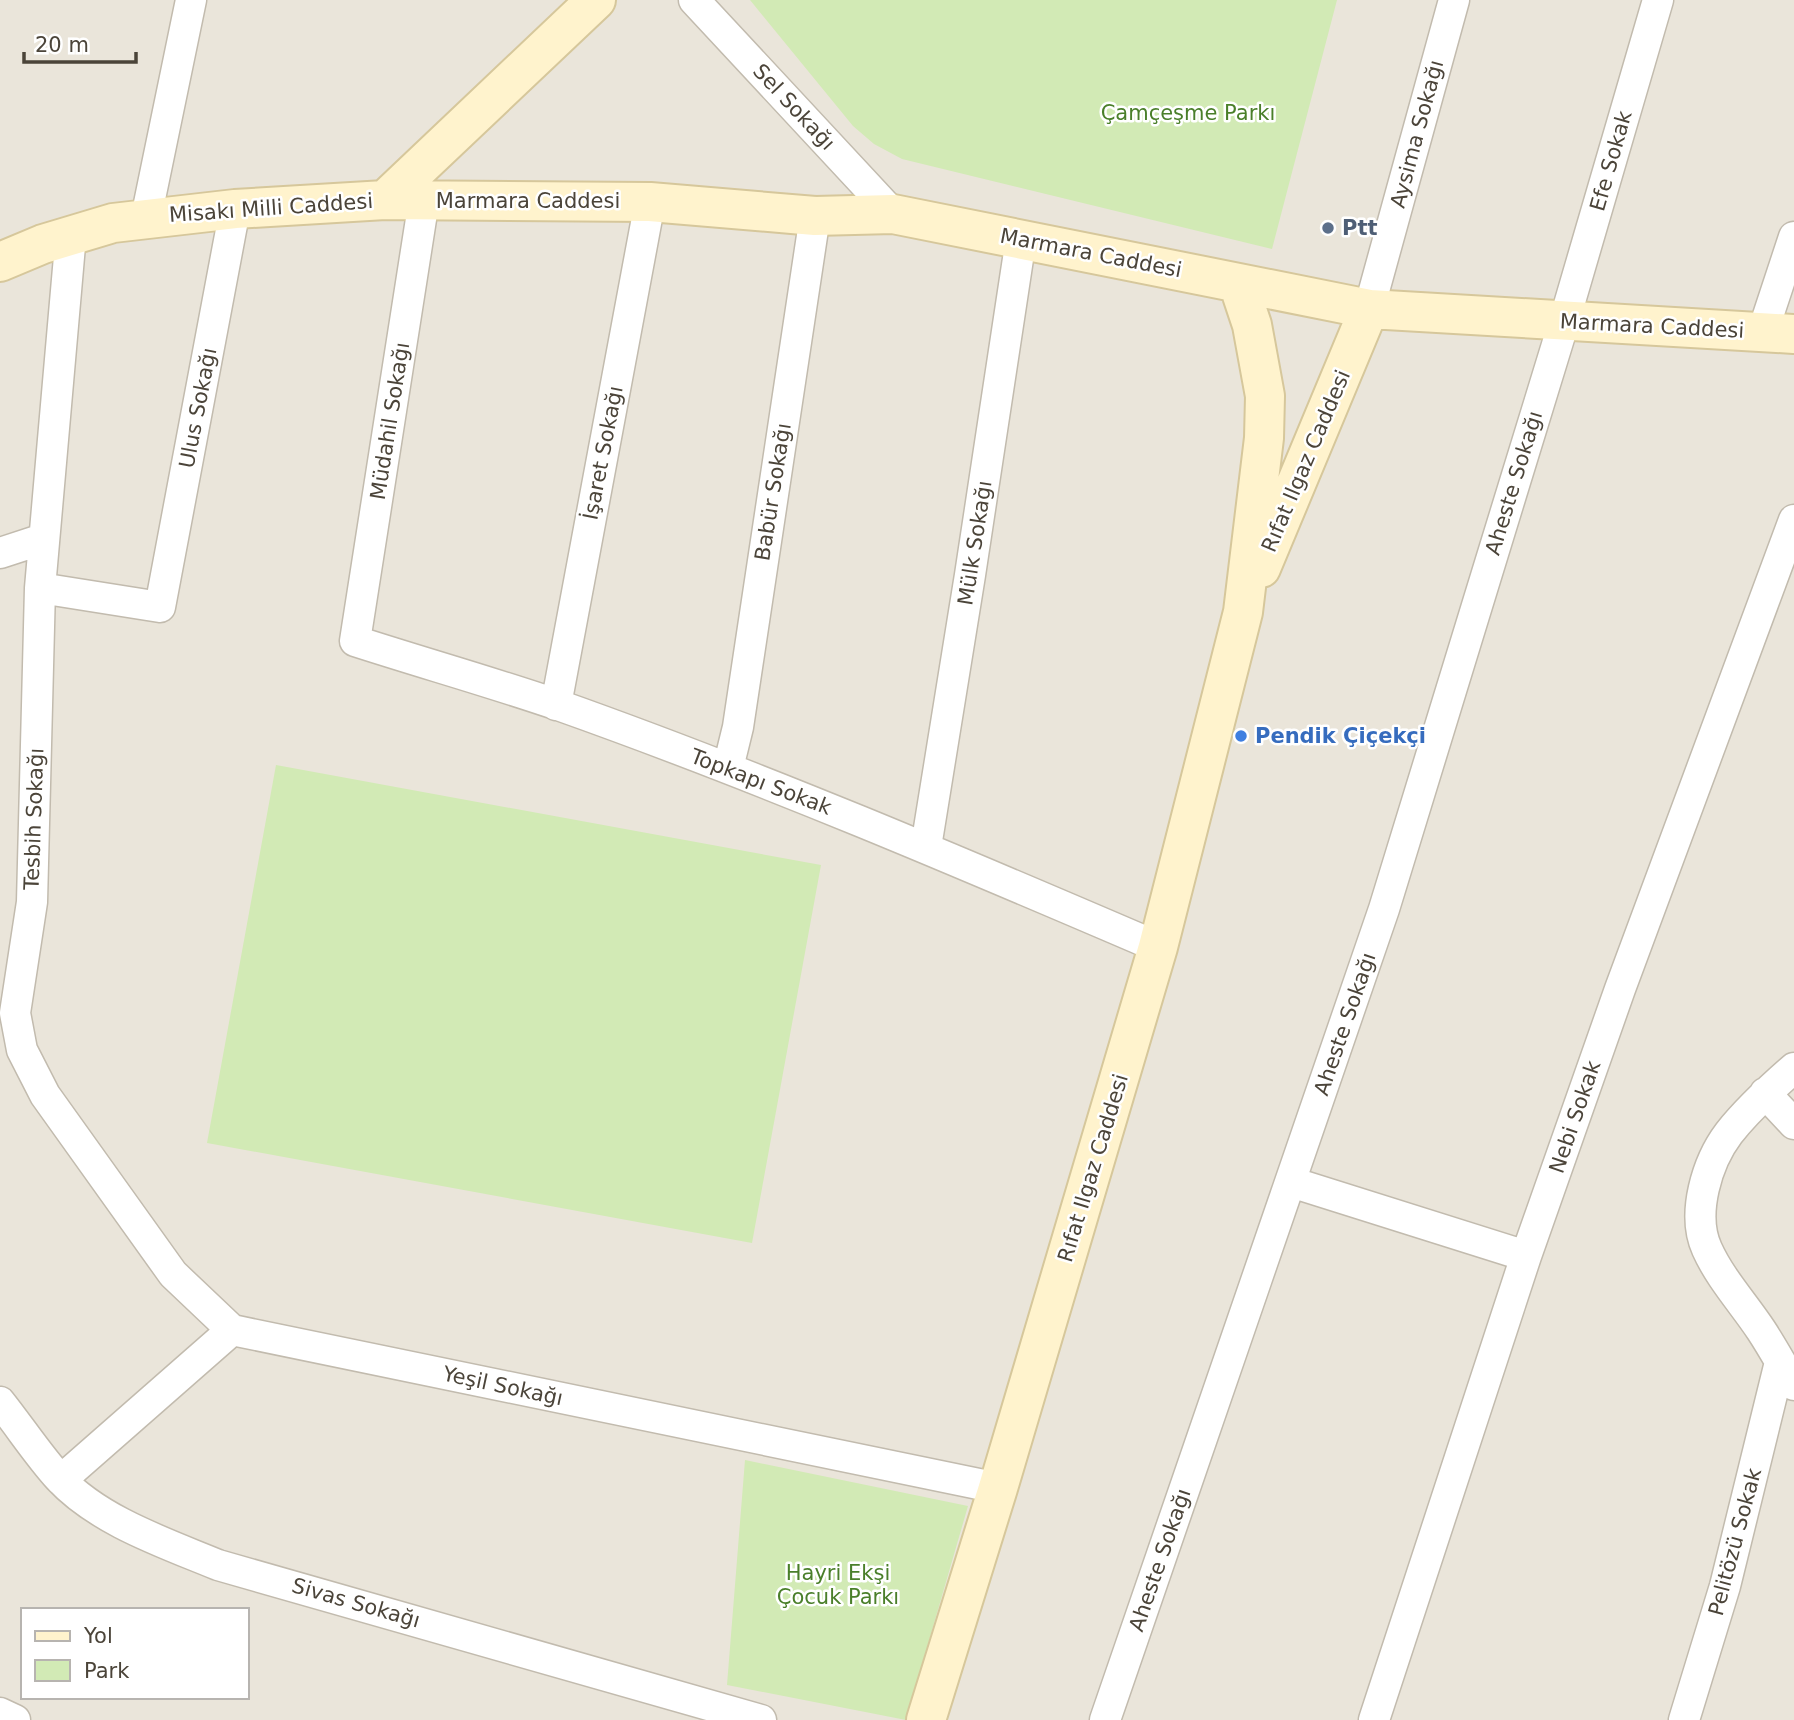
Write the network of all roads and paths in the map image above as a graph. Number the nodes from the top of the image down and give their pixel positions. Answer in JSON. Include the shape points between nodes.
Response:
{"nodes":[{"id":1,"x":191,"y":0,"type":"edge"},
{"id":2,"x":596,"y":0,"type":"edge"},
{"id":3,"x":694,"y":0,"type":"edge"},
{"id":4,"x":1454,"y":0,"type":"edge"},
{"id":5,"x":1658,"y":0,"type":"edge"},
{"id":6,"x":385,"y":200,"type":"junction"},
{"id":7,"x":424,"y":200,"type":"junction"},
{"id":8,"x":650,"y":202,"type":"junction"},
{"id":9,"x":235,"y":209,"type":"junction"},
{"id":10,"x":893,"y":214,"type":"junction"},
{"id":11,"x":815,"y":216,"type":"junction"},
{"id":12,"x":146,"y":218,"type":"junction"},
{"id":13,"x":71,"y":234,"type":"junction"},
{"id":14,"x":1794,"y":237,"type":"edge"},
{"id":15,"x":1021,"y":239,"type":"junction"},
{"id":16,"x":0,"y":262,"type":"edge"},
{"id":17,"x":1238,"y":283,"type":"junction"},
{"id":18,"x":1369,"y":309,"type":"junction"},
{"id":19,"x":1564,"y":322,"type":"junction"},
{"id":20,"x":1779,"y":333,"type":"edge"},
{"id":21,"x":1794,"y":520,"type":"edge"},
{"id":22,"x":43,"y":539,"type":"junction"},
{"id":23,"x":0,"y":553,"type":"edge"},
{"id":24,"x":40,"y":588,"type":"junction"},
{"id":25,"x":1242,"y":612,"type":"junction"},
{"id":26,"x":355,"y":641,"type":"joint"},
{"id":27,"x":556,"y":705,"type":"junction"},
{"id":28,"x":728,"y":768,"type":"junction"},
{"id":29,"x":926,"y":847,"type":"junction"},
{"id":30,"x":1158,"y":947,"type":"junction"},
{"id":31,"x":1794,"y":1068,"type":"edge"},
{"id":32,"x":1765,"y":1093,"type":"junction"},
{"id":33,"x":1794,"y":1124,"type":"edge"},
{"id":34,"x":1291,"y":1182,"type":"junction"},
{"id":35,"x":1526,"y":1256,"type":"junction"},
{"id":36,"x":232,"y":1330,"type":"junction"},
{"id":37,"x":1787,"y":1374,"type":"edge"},
{"id":38,"x":0,"y":1402,"type":"edge"},
{"id":39,"x":61,"y":1480,"type":"junction"},
{"id":40,"x":998,"y":1488,"type":"junction"},
{"id":41,"x":0,"y":1713,"type":"edge"},
{"id":42,"x":15,"y":1720,"type":"edge"},
{"id":43,"x":761,"y":1720,"type":"edge"},
{"id":44,"x":926,"y":1720,"type":"edge"},
{"id":45,"x":1105,"y":1720,"type":"edge"},
{"id":46,"x":1374,"y":1720,"type":"edge"},
{"id":47,"x":1684,"y":1720,"type":"edge"}],
"edges":[{"from":1,"to":12,"type":"street"},
{"from":2,"to":6,"type":"street","name":"Misakı Milli Caddesi"},
{"from":3,"to":10,"type":"street","name":"Sel Sokağı"},
{"from":4,"to":18,"type":"street","name":"Aysima Sokağı"},
{"from":5,"to":19,"type":"street","name":"Efe Sokak"},
{"from":6,"to":7,"type":"street","name":"Marmara Caddesi"},
{"from":6,"to":9,"type":"street","name":"Misakı Milli Caddesi"},
{"from":7,"to":8,"type":"street","name":"Marmara Caddesi"},
{"from":7,"to":26,"type":"street","name":"Müdahil Sokağı"},
{"from":8,"to":11,"type":"street","name":"Marmara Caddesi"},
{"from":8,"to":27,"type":"street","name":"İşaret Sokağı"},
{"from":9,"to":12,"type":"street","name":"Misakı Milli Caddesi"},
{"from":9,"to":24,"type":"street","name":"Ulus Sokağı","via":[[160,607]]},
{"from":10,"to":11,"type":"street","name":"Marmara Caddesi"},
{"from":10,"to":15,"type":"street","name":"Marmara Caddesi"},
{"from":11,"to":28,"type":"street","name":"Babür Sokağı"},
{"from":12,"to":13,"type":"street","name":"Misakı Milli Caddesi"},
{"from":13,"to":16,"type":"street","name":"Misakı Milli Caddesi"},
{"from":13,"to":22,"type":"street","name":"Tesbih Sokağı"},
{"from":14,"to":20,"type":"street"},
{"from":15,"to":17,"type":"street","name":"Marmara Caddesi"},
{"from":15,"to":29,"type":"street","name":"Mülk Sokağı"},
{"from":17,"to":18,"type":"street","name":"Marmara Caddesi"},
{"from":17,"to":25,"type":"street","name":"Rıfat Ilgaz Caddesi","via":[[1252,325],[1265,396]]},
{"from":18,"to":19,"type":"street","name":"Marmara Caddesi"},
{"from":18,"to":25,"type":"street","name":"Rıfat Ilgaz Caddesi"},
{"from":19,"to":20,"type":"street","name":"Marmara Caddesi"},
{"from":19,"to":34,"type":"street","name":"Aheste Sokağı","via":[[1384,909]]},
{"from":21,"to":35,"type":"street","name":"Nebi Sokak"},
{"from":22,"to":23,"type":"street"},
{"from":22,"to":24,"type":"street","name":"Tesbih Sokağı"},
{"from":24,"to":36,"type":"street","name":"Tesbih Sokağı","via":[[32,902],[15,1013],[22,1050],[44,1095],[173,1274]]},
{"from":25,"to":30,"type":"street","name":"Rıfat Ilgaz Caddesi"},
{"from":26,"to":27,"type":"street","name":"Topkapı Sokak"},
{"from":27,"to":28,"type":"street","name":"Topkapı Sokak"},
{"from":28,"to":29,"type":"street","name":"Topkapı Sokak"},
{"from":29,"to":30,"type":"street","name":"Topkapı Sokak"},
{"from":30,"to":40,"type":"street","name":"Rıfat Ilgaz Caddesi"},
{"from":31,"to":32,"type":"street"},
{"from":32,"to":33,"type":"street"},
{"from":32,"to":37,"type":"street","via":[[1728,1134],[1708,1174],[1699,1215],[1707,1248]]},
{"from":34,"to":35,"type":"street"},
{"from":34,"to":45,"type":"street","name":"Aheste Sokağı"},
{"from":35,"to":46,"type":"street","name":"Nebi Sokak"},
{"from":36,"to":39,"type":"street"},
{"from":36,"to":40,"type":"street","name":"Yeşil Sokağı"},
{"from":37,"to":47,"type":"street","name":"Pelitözü Sokak"},
{"from":38,"to":39,"type":"street","name":"Sivas Sokağı"},
{"from":39,"to":43,"type":"street","name":"Sivas Sokağı","via":[[101,1512],[218,1565]]},
{"from":40,"to":44,"type":"street","name":"Rıfat Ilgaz Caddesi"},
{"from":41,"to":42,"type":"street"}]}
